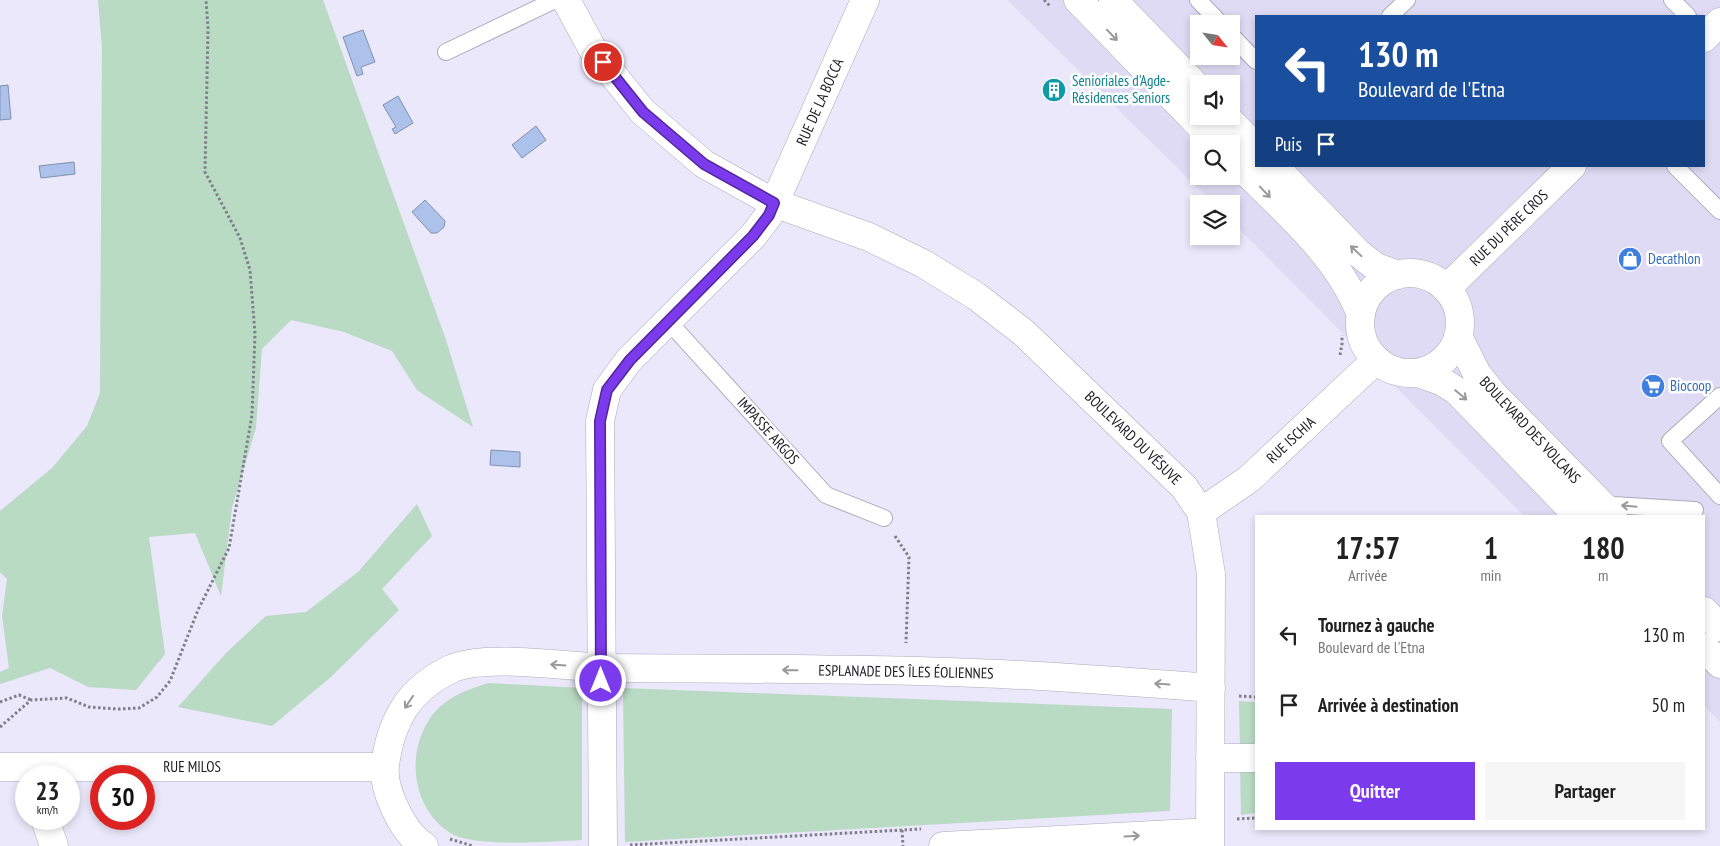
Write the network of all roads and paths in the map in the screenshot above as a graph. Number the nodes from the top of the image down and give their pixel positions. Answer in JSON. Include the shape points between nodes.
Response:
{"nodes":[{"id":1,"x":206,"y":0,"type":"edge"},
{"id":2,"x":556,"y":0,"type":"edge"},
{"id":3,"x":566,"y":0,"type":"edge"},
{"id":4,"x":865,"y":0,"type":"edge"},
{"id":5,"x":1078,"y":0,"type":"edge"},
{"id":6,"x":1113,"y":0,"type":"edge"},
{"id":7,"x":1198,"y":0,"type":"edge"},
{"id":8,"x":1407,"y":0,"type":"edge"},
{"id":9,"x":1672,"y":0,"type":"edge"},
{"id":10,"x":1212,"y":15,"type":"edge"},
{"id":11,"x":1391,"y":15,"type":"edge"},
{"id":12,"x":1688,"y":15,"type":"edge"},
{"id":13,"x":1240,"y":44,"type":"edge"},
{"id":14,"x":446,"y":52,"type":"dead end"},
{"id":15,"x":1255,"y":60,"type":"edge"},
{"id":16,"x":1190,"y":80,"type":"edge"},
{"id":17,"x":1234,"y":125,"type":"edge"},
{"id":18,"x":1209,"y":135,"type":"edge"},
{"id":19,"x":1255,"y":147,"type":"edge"},
{"id":20,"x":1240,"y":166,"type":"edge"},
{"id":21,"x":1275,"y":167,"type":"edge"},
{"id":22,"x":1676,"y":167,"type":"edge"},
{"id":23,"x":1566,"y":168,"type":"edge"},
{"id":24,"x":774,"y":203,"type":"junction"},
{"id":25,"x":1717,"y":203,"type":"edge"},
{"id":26,"x":1398,"y":275,"type":"junction"},
{"id":27,"x":1446,"y":289,"type":"junction"},
{"id":28,"x":1361,"y":315,"type":"junction"},
{"id":29,"x":668,"y":321,"type":"junction"},
{"id":30,"x":1458,"y":336,"type":"junction"},
{"id":31,"x":1376,"y":360,"type":"junction"},
{"id":32,"x":1418,"y":373,"type":"junction"},
{"id":33,"x":1720,"y":396,"type":"edge"},
{"id":34,"x":1717,"y":493,"type":"edge"},
{"id":35,"x":1596,"y":511,"type":"edge"},
{"id":36,"x":1201,"y":512,"type":"junction"},
{"id":37,"x":1694,"y":513,"type":"edge"},
{"id":38,"x":884,"y":518,"type":"dead end"},
{"id":39,"x":1705,"y":612,"type":"edge"},
{"id":40,"x":1720,"y":627,"type":"edge"},
{"id":41,"x":1705,"y":648,"type":"edge"},
{"id":42,"x":1720,"y":664,"type":"edge"},
{"id":43,"x":601,"y":668,"type":"junction"},
{"id":44,"x":1211,"y":688,"type":"junction"},
{"id":45,"x":31,"y":700,"type":"junction"},
{"id":46,"x":0,"y":702,"type":"edge"},
{"id":47,"x":0,"y":727,"type":"edge"},
{"id":48,"x":1210,"y":758,"type":"junction"},
{"id":49,"x":1255,"y":758,"type":"edge"},
{"id":50,"x":385,"y":767,"type":"junction"},
{"id":51,"x":80,"y":769,"type":"edge"},
{"id":52,"x":922,"y":829,"type":"dead end"},
{"id":53,"x":48,"y":830,"type":"edge"},
{"id":54,"x":902,"y":830,"type":"junction"},
{"id":55,"x":1210,"y":839,"type":"edge"},
{"id":56,"x":54,"y":846,"type":"edge"},
{"id":57,"x":424,"y":846,"type":"edge"},
{"id":58,"x":603,"y":846,"type":"edge"},
{"id":59,"x":625,"y":846,"type":"edge"},
{"id":60,"x":903,"y":846,"type":"edge"},
{"id":61,"x":943,"y":846,"type":"edge"}],
"edges":[{"from":1,"to":45,"type":"path","via":[[205,172],[242,246],[250,270],[255,334],[252,414],[229,548],[198,610],[170,681],[157,697],[139,708],[90,706],[67,698]]},
{"from":2,"to":14,"type":"lane"},
{"from":3,"to":24,"type":"street","name":"BOULEVARD DU VÉSUVE","via":[[593,50],[643,112],[704,164]]},
{"from":4,"to":24,"type":"street","name":"RUE DE LA BOCCA"},
{"from":5,"to":18,"type":"street","one_way":true},
{"from":6,"to":16,"type":"street"},
{"from":7,"to":10,"type":"lane"},
{"from":8,"to":11,"type":"lane"},
{"from":9,"to":12,"type":"lane"},
{"from":13,"to":15,"type":"lane"},
{"from":17,"to":19,"type":"street"},
{"from":20,"to":28,"type":"street","one_way":true,"via":[[1340,272]]},
{"from":26,"to":21,"type":"street","one_way":true,"via":[[1376,267],[1358,253]]},
{"from":22,"to":25,"type":"lane"},
{"from":23,"to":27,"type":"street","name":"RUE DU PÈRE CROS"},
{"from":24,"to":29,"type":"street","name":"RUE DE LA BOCCA","via":[[753,236]]},
{"from":24,"to":36,"type":"street","name":"BOULEVARD DU VÉSUVE","via":[[869,237],[924,264],[976,296],[1024,333],[1157,459],[1184,487]]},
{"from":26,"to":27,"type":"street","via":[[1424,275]]},
{"from":26,"to":28,"type":"street","via":[[1374,289],[1365,301]]},
{"from":27,"to":30,"type":"street","via":[[1460,319]]},
{"from":28,"to":31,"type":"street","via":[[1360,331]]},
{"from":29,"to":38,"type":"lane","name":"IMPASSE ARGOS","via":[[826,495]]},
{"from":29,"to":43,"type":"street","name":"RUE DE LA BOCCA","via":[[630,360],[607,390],[600,421]]},
{"from":30,"to":32,"type":"street","via":[[1443,360]]},
{"from":30,"to":35,"type":"street","name":"BOULEVARD DES VOLCANS","via":[[1477,374]]},
{"from":31,"to":32,"type":"street","via":[[1403,373]]},
{"from":31,"to":36,"type":"street","name":"RUE ISCHIA","via":[[1249,479]]},
{"from":32,"to":35,"type":"street","name":"BOULEVARD DES VOLCANS","one_way":true,"via":[[1457,391]]},
{"from":33,"to":34,"type":"lane","via":[[1670,440]]},
{"from":34,"to":37,"type":"lane"},
{"from":37,"to":35,"type":"lane","one_way":true,"via":[[1613,505]]},
{"from":36,"to":44,"type":"street","name":"BOULEVARD DU VÉSUVE","via":[[1211,574]]},
{"from":39,"to":40,"type":"street"},
{"from":41,"to":42,"type":"street"},
{"from":44,"to":43,"type":"street","name":"ESPLANADE DES ÎLES ÉOLIENNES","one_way":true,"via":[[975,672]]},
{"from":43,"to":50,"type":"street","name":"ESPLANADE DES ÎLES ÉOLIENNES","one_way":true,"via":[[494,661],[452,668],[417,690],[407,704],[393,726]]},
{"from":43,"to":58,"type":"street"},
{"from":44,"to":48,"type":"street","name":"BOULEVARD DU VÉSUVE"},
{"from":45,"to":46,"type":"path","via":[[19,695]]},
{"from":45,"to":47,"type":"path"},
{"from":48,"to":49,"type":"street"},
{"from":48,"to":55,"type":"street","name":"BOULEVARD DU VÉSUVE"},
{"from":50,"to":51,"type":"street","name":"RUE MILOS"},
{"from":50,"to":57,"type":"street","name":"ESPLANADE DES ÎLES ÉOLIENNES","via":[[394,808]]},
{"from":52,"to":54,"type":"path"},
{"from":53,"to":56,"type":"street"},
{"from":54,"to":59,"type":"path"},
{"from":54,"to":60,"type":"path"},
{"from":61,"to":55,"type":"street","one_way":true}]}
